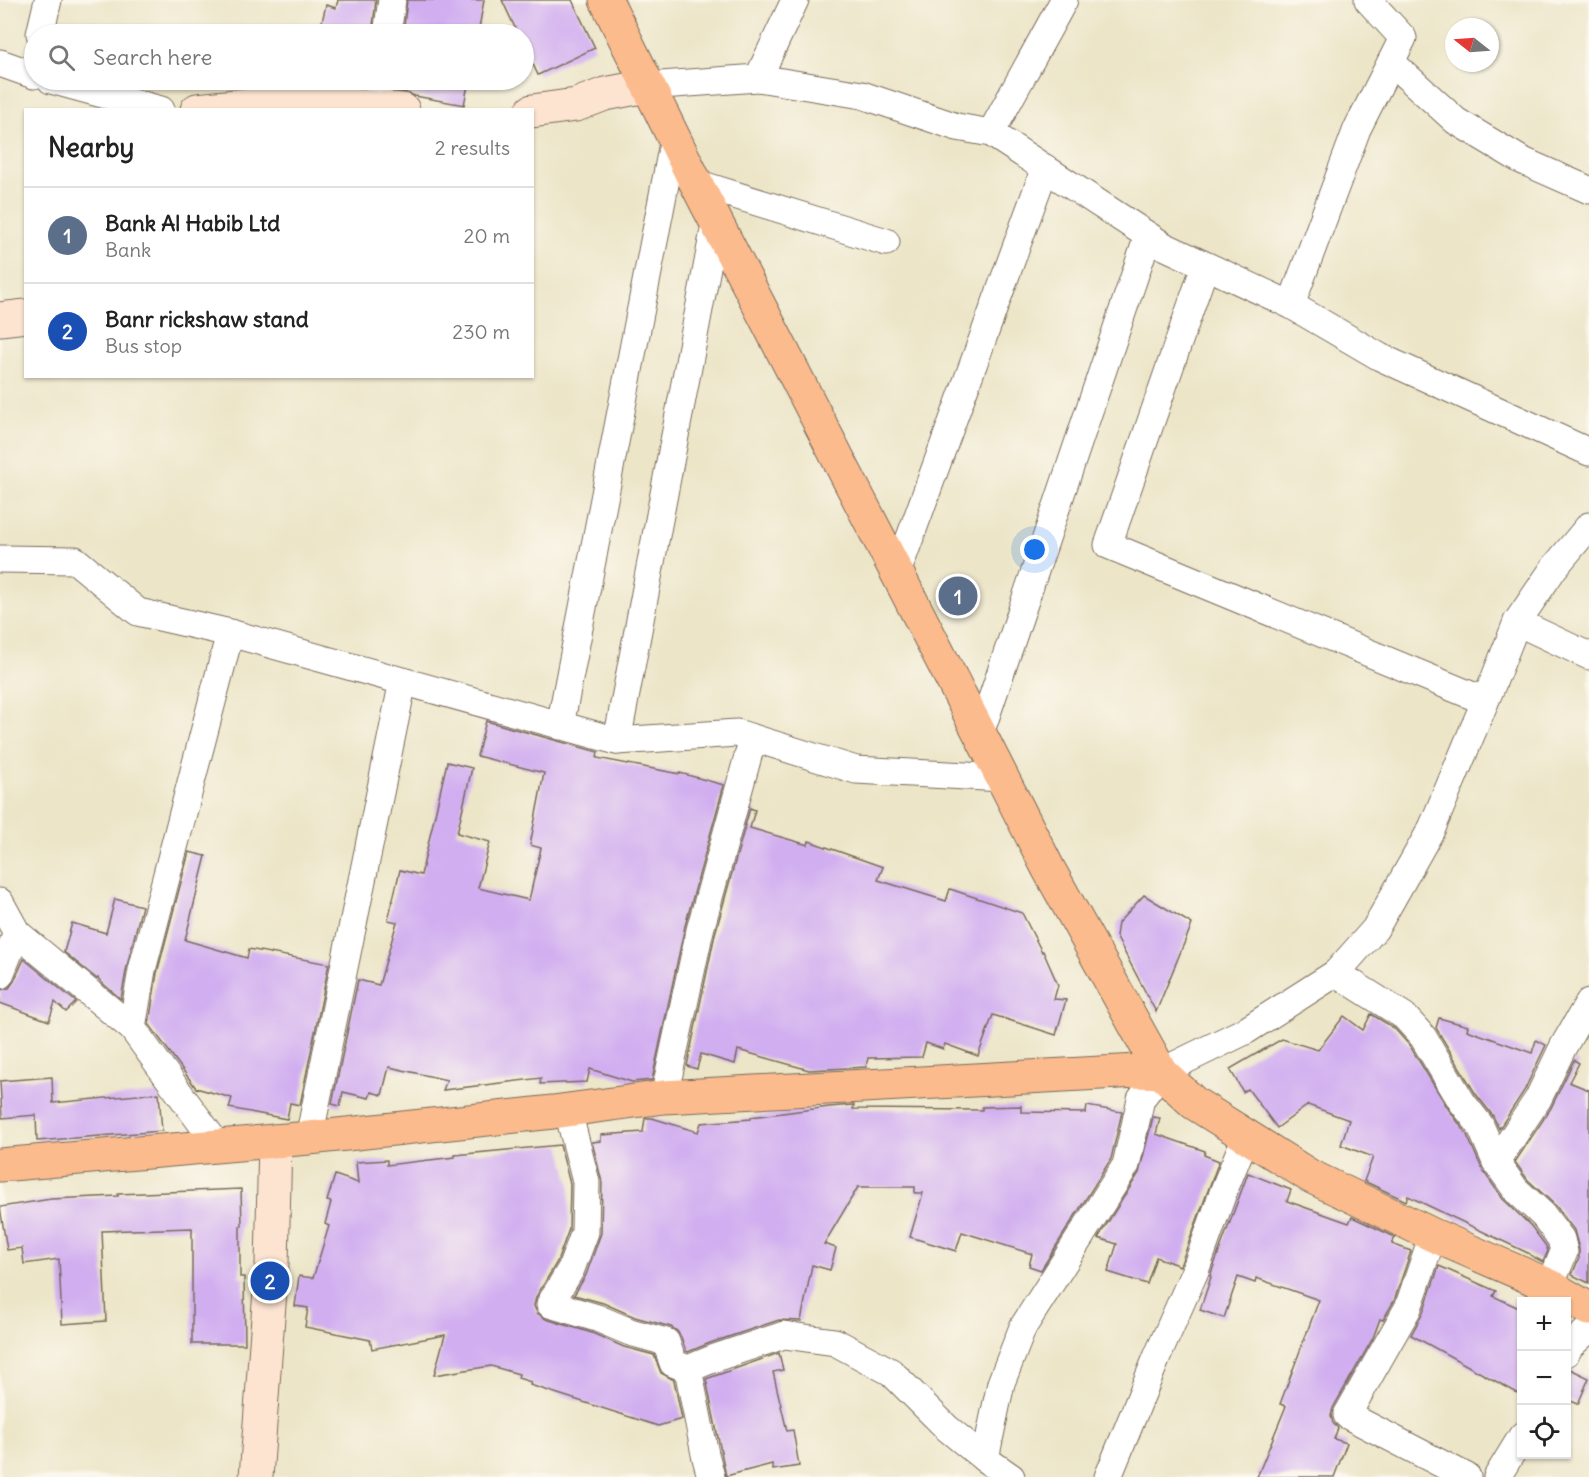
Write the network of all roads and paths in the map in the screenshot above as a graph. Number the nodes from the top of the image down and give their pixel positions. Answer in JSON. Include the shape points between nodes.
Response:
{"nodes":[{"id":1,"x":48,"y":0,"type":"edge"},
{"id":2,"x":392,"y":0,"type":"edge"},
{"id":3,"x":606,"y":0,"type":"edge"},
{"id":4,"x":795,"y":0,"type":"edge"},
{"id":5,"x":1064,"y":0,"type":"edge"},
{"id":6,"x":1368,"y":0,"type":"edge"},
{"id":7,"x":42,"y":24,"type":"edge"},
{"id":8,"x":388,"y":24,"type":"edge"},
{"id":9,"x":1391,"y":62,"type":"junction"},
{"id":10,"x":0,"y":63,"type":"edge"},
{"id":11,"x":24,"y":69,"type":"edge"},
{"id":12,"x":758,"y":78,"type":"junction"},
{"id":13,"x":647,"y":86,"type":"junction"},
{"id":14,"x":95,"y":90,"type":"edge"},
{"id":15,"x":387,"y":99,"type":"edge"},
{"id":16,"x":154,"y":108,"type":"edge"},
{"id":17,"x":216,"y":108,"type":"edge"},
{"id":18,"x":534,"y":111,"type":"edge"},
{"id":19,"x":991,"y":133,"type":"junction"},
{"id":20,"x":674,"y":138,"type":"junction"},
{"id":21,"x":1045,"y":168,"type":"junction"},
{"id":22,"x":696,"y":183,"type":"junction"},
{"id":23,"x":1589,"y":190,"type":"edge"},
{"id":24,"x":716,"y":220,"type":"junction"},
{"id":25,"x":1148,"y":236,"type":"junction"},
{"id":26,"x":886,"y":242,"type":"dead end"},
{"id":27,"x":1205,"y":266,"type":"junction"},
{"id":28,"x":1291,"y":305,"type":"junction"},
{"id":29,"x":24,"y":316,"type":"edge"},
{"id":30,"x":0,"y":319,"type":"edge"},
{"id":31,"x":1589,"y":453,"type":"edge"},
{"id":32,"x":1589,"y":526,"type":"edge"},
{"id":33,"x":0,"y":559,"type":"edge"},
{"id":34,"x":897,"y":573,"type":"junction"},
{"id":35,"x":1517,"y":622,"type":"junction"},
{"id":36,"x":230,"y":633,"type":"junction"},
{"id":37,"x":1589,"y":656,"type":"edge"},
{"id":38,"x":404,"y":681,"type":"junction"},
{"id":39,"x":1485,"y":701,"type":"junction"},
{"id":40,"x":560,"y":726,"type":"junction"},
{"id":41,"x":980,"y":734,"type":"junction"},
{"id":42,"x":753,"y":738,"type":"junction"},
{"id":43,"x":617,"y":741,"type":"junction"},
{"id":44,"x":1003,"y":778,"type":"junction"},
{"id":45,"x":0,"y":902,"type":"edge"},
{"id":46,"x":17,"y":933,"type":"junction"},
{"id":47,"x":1336,"y":973,"type":"junction"},
{"id":48,"x":0,"y":975,"type":"edge"},
{"id":49,"x":1589,"y":1002,"type":"edge"},
{"id":50,"x":132,"y":1028,"type":"junction"},
{"id":51,"x":1161,"y":1072,"type":"junction"},
{"id":52,"x":664,"y":1097,"type":"junction"},
{"id":53,"x":568,"y":1110,"type":"junction"},
{"id":54,"x":1246,"y":1136,"type":"junction"},
{"id":55,"x":309,"y":1138,"type":"junction"},
{"id":56,"x":275,"y":1141,"type":"junction"},
{"id":57,"x":218,"y":1146,"type":"junction"},
{"id":58,"x":1496,"y":1162,"type":"junction"},
{"id":59,"x":0,"y":1165,"type":"edge"},
{"id":60,"x":1433,"y":1234,"type":"junction"},
{"id":61,"x":1550,"y":1286,"type":"junction"},
{"id":62,"x":1589,"y":1309,"type":"edge"},
{"id":63,"x":1589,"y":1329,"type":"edge"},
{"id":64,"x":1567,"y":1351,"type":"edge"},
{"id":65,"x":688,"y":1369,"type":"junction"},
{"id":66,"x":1517,"y":1443,"type":"edge"},
{"id":67,"x":986,"y":1459,"type":"junction"},
{"id":68,"x":256,"y":1477,"type":"edge"},
{"id":69,"x":711,"y":1477,"type":"edge"},
{"id":70,"x":1011,"y":1477,"type":"edge"},
{"id":71,"x":1108,"y":1477,"type":"edge"},
{"id":72,"x":1467,"y":1477,"type":"edge"},
{"id":73,"x":1497,"y":1477,"type":"edge"}],
"edges":[{"from":1,"to":7,"type":"street"},
{"from":2,"to":8,"type":"street"},
{"from":3,"to":13,"type":"main road"},
{"from":4,"to":12,"type":"street"},
{"from":5,"to":19,"type":"street"},
{"from":6,"to":9,"type":"street","via":[[1403,38]]},
{"from":9,"to":23,"type":"street","via":[[1456,121],[1521,160]]},
{"from":9,"to":28,"type":"street","via":[[1358,129]]},
{"from":10,"to":11,"type":"street"},
{"from":12,"to":13,"type":"street"},
{"from":12,"to":19,"type":"street","via":[[862,95],[957,127]]},
{"from":13,"to":18,"type":"main road","via":[[605,94],[576,105]]},
{"from":13,"to":20,"type":"main road"},
{"from":14,"to":16,"type":"street"},
{"from":15,"to":17,"type":"main road","via":[[302,99]]},
{"from":19,"to":21,"type":"street"},
{"from":20,"to":22,"type":"main road"},
{"from":20,"to":40,"type":"street"},
{"from":21,"to":25,"type":"street"},
{"from":21,"to":34,"type":"street"},
{"from":22,"to":24,"type":"main road"},
{"from":22,"to":26,"type":"street"},
{"from":24,"to":34,"type":"main road"},
{"from":24,"to":43,"type":"street"},
{"from":25,"to":27,"type":"street"},
{"from":25,"to":41,"type":"street"},
{"from":27,"to":28,"type":"street"},
{"from":27,"to":39,"type":"street","via":[[1108,545]]},
{"from":28,"to":31,"type":"street","via":[[1380,357]]},
{"from":29,"to":30,"type":"main road"},
{"from":32,"to":35,"type":"street"},
{"from":33,"to":36,"type":"street","via":[[75,560],[138,612]]},
{"from":34,"to":41,"type":"main road"},
{"from":35,"to":37,"type":"street"},
{"from":35,"to":39,"type":"street"},
{"from":36,"to":38,"type":"street"},
{"from":36,"to":50,"type":"street","via":[[142,970]]},
{"from":38,"to":40,"type":"street"},
{"from":38,"to":55,"type":"street"},
{"from":39,"to":47,"type":"street","via":[[1432,828],[1375,929]]},
{"from":40,"to":43,"type":"street"},
{"from":41,"to":44,"type":"main road"},
{"from":42,"to":43,"type":"street","via":[[737,733]]},
{"from":42,"to":44,"type":"street","via":[[856,770]]},
{"from":42,"to":52,"type":"street","via":[[700,930]]},
{"from":44,"to":51,"type":"main road"},
{"from":45,"to":46,"type":"street"},
{"from":46,"to":48,"type":"street"},
{"from":46,"to":50,"type":"street"},
{"from":47,"to":51,"type":"street","via":[[1247,1030]]},
{"from":47,"to":58,"type":"street","via":[[1404,1016],[1423,1037],[1480,1125]]},
{"from":49,"to":58,"type":"street","via":[[1538,1099]]},
{"from":50,"to":57,"type":"street"},
{"from":51,"to":52,"type":"main road"},
{"from":51,"to":54,"type":"main road","via":[[1194,1103]]},
{"from":51,"to":67,"type":"street","via":[[1141,1099],[1126,1165],[1023,1327],[1001,1383]]},
{"from":52,"to":53,"type":"main road"},
{"from":53,"to":55,"type":"main road"},
{"from":53,"to":65,"type":"street","via":[[586,1182],[585,1232],[571,1269],[550,1304],[666,1342],[674,1363]]},
{"from":54,"to":60,"type":"main road","via":[[1310,1176]]},
{"from":54,"to":71,"type":"street","via":[[1195,1271]]},
{"from":55,"to":56,"type":"main road"},
{"from":56,"to":57,"type":"main road"},
{"from":56,"to":68,"type":"main road","via":[[272,1264]]},
{"from":57,"to":59,"type":"main road"},
{"from":58,"to":61,"type":"street","via":[[1516,1191],[1544,1215],[1562,1239],[1564,1252]]},
{"from":60,"to":61,"type":"main road"},
{"from":60,"to":72,"type":"street","via":[[1408,1308],[1347,1415]]},
{"from":61,"to":62,"type":"main road"},
{"from":63,"to":64,"type":"street"},
{"from":65,"to":67,"type":"street","via":[[784,1335],[835,1342],[891,1372],[947,1428]]},
{"from":65,"to":69,"type":"street"},
{"from":66,"to":73,"type":"street"},
{"from":67,"to":70,"type":"street"}]}
